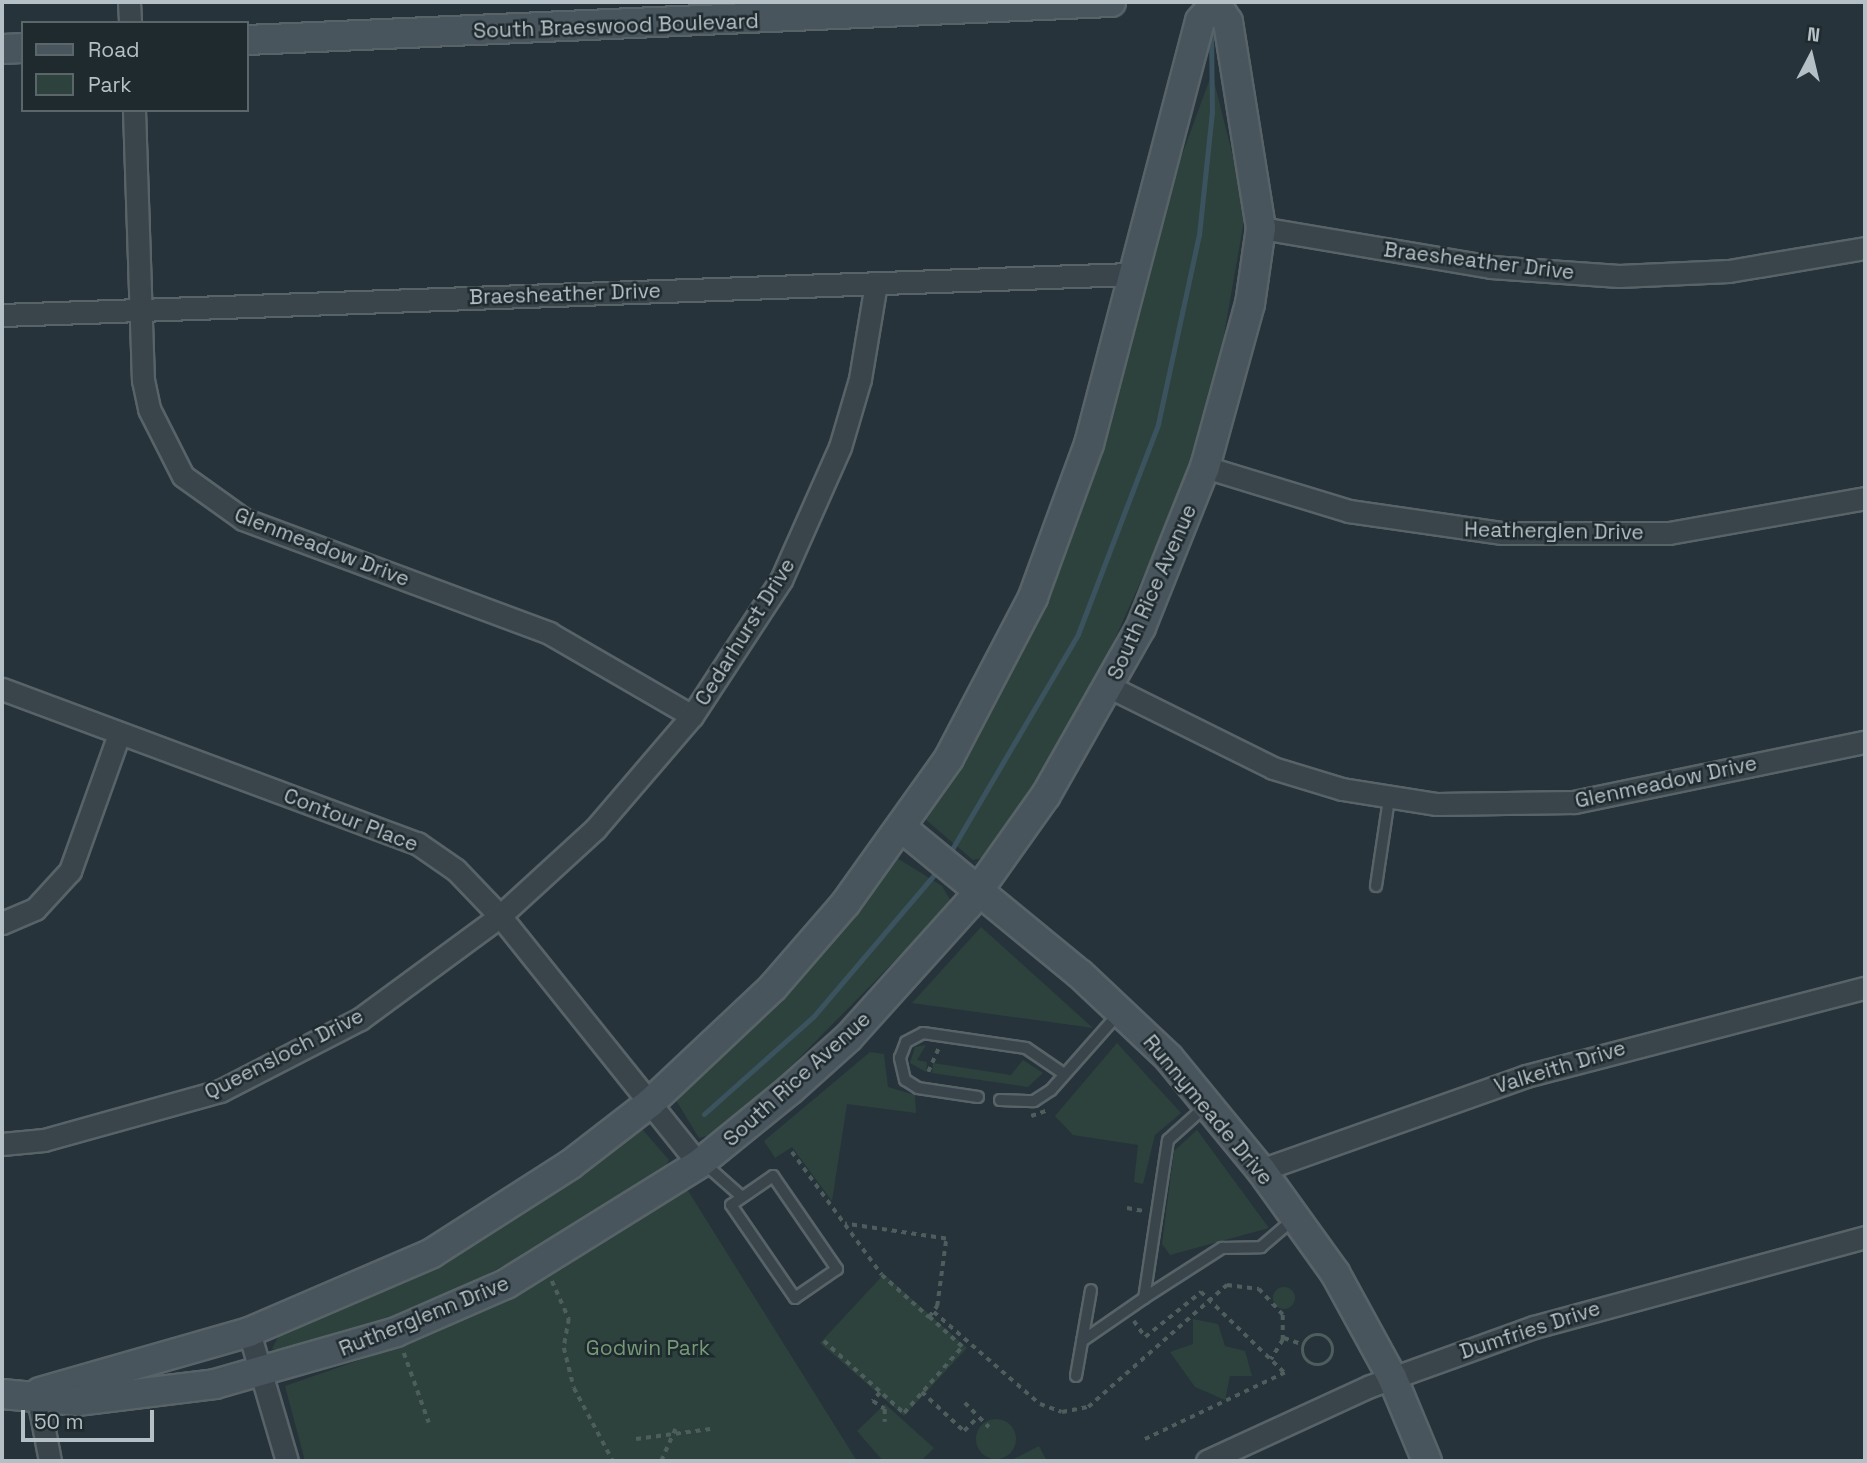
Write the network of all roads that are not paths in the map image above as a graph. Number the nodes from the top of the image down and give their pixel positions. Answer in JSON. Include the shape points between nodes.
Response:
{"nodes":[{"id":1,"x":129,"y":2,"type":"edge"},
{"id":2,"x":1111,"y":2,"type":"edge"},
{"id":3,"x":1215,"y":3,"type":"edge"},
{"id":4,"x":636,"y":14,"type":"edge"},
{"id":5,"x":130,"y":21,"type":"edge"},
{"id":6,"x":248,"y":40,"type":"edge"},
{"id":7,"x":21,"y":48,"type":"edge"},
{"id":8,"x":2,"y":49,"type":"edge"},
{"id":9,"x":134,"y":112,"type":"edge"},
{"id":10,"x":1261,"y":229,"type":"junction"},
{"id":11,"x":1865,"y":248,"type":"edge"},
{"id":12,"x":1129,"y":274,"type":"junction"},
{"id":13,"x":876,"y":283,"type":"junction"},
{"id":14,"x":142,"y":310,"type":"junction"},
{"id":15,"x":2,"y":315,"type":"edge"},
{"id":16,"x":1205,"y":467,"type":"junction"},
{"id":17,"x":1865,"y":498,"type":"edge"},
{"id":18,"x":1110,"y":687,"type":"junction"},
{"id":19,"x":2,"y":689,"type":"edge"},
{"id":20,"x":692,"y":716,"type":"junction"},
{"id":21,"x":119,"y":733,"type":"junction"},
{"id":22,"x":1865,"y":742,"type":"edge"},
{"id":23,"x":1389,"y":799,"type":"junction"},
{"id":24,"x":902,"y":828,"type":"junction"},
{"id":25,"x":1376,"y":886,"type":"dead end"},
{"id":26,"x":980,"y":890,"type":"junction"},
{"id":27,"x":500,"y":916,"type":"junction"},
{"id":28,"x":2,"y":923,"type":"edge"},
{"id":29,"x":1865,"y":988,"type":"edge"},
{"id":30,"x":1120,"y":1012,"type":"junction"},
{"id":31,"x":1064,"y":1074,"type":"junction"},
{"id":32,"x":978,"y":1097,"type":"dead end"},
{"id":33,"x":1000,"y":1100,"type":"dead end"},
{"id":34,"x":650,"y":1103,"type":"junction"},
{"id":35,"x":1207,"y":1105,"type":"junction"},
{"id":36,"x":2,"y":1144,"type":"edge"},
{"id":37,"x":699,"y":1164,"type":"junction"},
{"id":38,"x":1261,"y":1170,"type":"junction"},
{"id":39,"x":742,"y":1198,"type":"junction"},
{"id":40,"x":1295,"y":1217,"type":"junction"},
{"id":41,"x":1865,"y":1237,"type":"edge"},
{"id":42,"x":1091,"y":1290,"type":"dead end"},
{"id":43,"x":1144,"y":1298,"type":"junction"},
{"id":44,"x":249,"y":1332,"type":"junction"},
{"id":45,"x":1082,"y":1341,"type":"junction"},
{"id":46,"x":261,"y":1371,"type":"junction"},
{"id":47,"x":1076,"y":1376,"type":"dead end"},
{"id":48,"x":1392,"y":1377,"type":"junction"},
{"id":49,"x":37,"y":1393,"type":"junction"},
{"id":50,"x":2,"y":1394,"type":"edge"},
{"id":51,"x":50,"y":1461,"type":"edge"},
{"id":52,"x":287,"y":1461,"type":"edge"},
{"id":53,"x":1207,"y":1461,"type":"edge"},
{"id":54,"x":1427,"y":1461,"type":"edge"}],
"edges":[{"from":1,"to":5,"type":"street"},
{"from":2,"to":4,"type":"street","name":"South Braeswood Boulevard"},
{"from":3,"to":10,"type":"street","name":"South Rice Avenue","via":[[1228,22]]},
{"from":3,"to":12,"type":"street","name":"South Rice Avenue","via":[[1200,22]]},
{"from":4,"to":6,"type":"street","name":"South Braeswood Boulevard"},
{"from":7,"to":8,"type":"street"},
{"from":9,"to":14,"type":"street","name":"Glenmeadow Drive"},
{"from":10,"to":11,"type":"street","name":"Braesheather Drive","via":[[1491,267],[1619,276],[1730,271]]},
{"from":10,"to":16,"type":"street","name":"South Rice Avenue","via":[[1250,304]]},
{"from":12,"to":13,"type":"street","name":"Braesheather Drive"},
{"from":12,"to":24,"type":"street","name":"South Rice Avenue","via":[[1089,444],[1032,597],[949,758]]},
{"from":13,"to":14,"type":"street","name":"Braesheather Drive"},
{"from":13,"to":20,"type":"street","name":"Cedarhurst Drive","via":[[860,379],[813,516],[781,580]]},
{"from":14,"to":15,"type":"street","name":"Braesheather Drive"},
{"from":14,"to":20,"type":"street","name":"Glenmeadow Drive","via":[[149,409],[183,476],[219,506],[549,633]]},
{"from":16,"to":17,"type":"street","name":"Heatherglen Drive","via":[[1349,511],[1502,533],[1669,533]]},
{"from":16,"to":18,"type":"street","name":"South Rice Avenue"},
{"from":18,"to":23,"type":"street","name":"Glenmeadow Drive","via":[[1273,768]]},
{"from":18,"to":26,"type":"street","name":"South Rice Avenue"},
{"from":19,"to":21,"type":"street","name":"Contour Place"},
{"from":20,"to":27,"type":"street","name":"Cedarhurst Drive","via":[[634,788]]},
{"from":21,"to":27,"type":"street","name":"Contour Place","via":[[417,842],[456,870]]},
{"from":21,"to":28,"type":"street","via":[[70,871],[35,909]]},
{"from":22,"to":23,"type":"street","name":"Glenmeadow Drive","via":[[1574,802],[1472,806]]},
{"from":23,"to":25,"type":"lane"},
{"from":24,"to":26,"type":"street","name":"Runnymeade Drive"},
{"from":24,"to":34,"type":"street","name":"South Rice Avenue","via":[[773,988]]},
{"from":26,"to":30,"type":"street","name":"Runnymeade Drive"},
{"from":26,"to":37,"type":"street","name":"South Rice Avenue","via":[[849,1037]]},
{"from":27,"to":34,"type":"street","name":"Contour Place"},
{"from":27,"to":36,"type":"street","name":"Queensloch Drive","via":[[360,1019],[220,1091],[44,1140]]},
{"from":29,"to":38,"type":"street","name":"Valkeith Drive","via":[[1526,1076]]},
{"from":30,"to":31,"type":"lane"},
{"from":30,"to":35,"type":"street","name":"Runnymeade Drive"},
{"from":31,"to":32,"type":"lane","via":[[1026,1048],[923,1033],[906,1042],[900,1058],[905,1080],[918,1088]]},
{"from":31,"to":33,"type":"lane","via":[[1034,1101]]},
{"from":34,"to":37,"type":"street","name":"Contour Place"},
{"from":34,"to":44,"type":"street","name":"Rutherglenn Drive","via":[[571,1164],[432,1253]]},
{"from":35,"to":38,"type":"street","name":"Runnymeade Drive"},
{"from":35,"to":43,"type":"lane","via":[[1168,1140]]},
{"from":37,"to":39,"type":"lane","via":[[713,1166]]},
{"from":37,"to":46,"type":"street","name":"Rutherglenn Drive","via":[[544,1265],[396,1332]]},
{"from":38,"to":40,"type":"street","name":"Runnymeade Drive"},
{"from":39,"to":39,"type":"lane","via":[[773,1176],[838,1269],[795,1298],[731,1205]]},
{"from":40,"to":43,"type":"lane","via":[[1261,1247],[1222,1248]]},
{"from":40,"to":48,"type":"street","name":"Runnymeade Drive"},
{"from":41,"to":48,"type":"street","name":"Dumfries Drive","via":[[1680,1282]]},
{"from":42,"to":45,"type":"lane"},
{"from":43,"to":45,"type":"lane"},
{"from":44,"to":46,"type":"street"},
{"from":44,"to":49,"type":"street","name":"Rutherglenn Drive"},
{"from":45,"to":47,"type":"lane"},
{"from":46,"to":49,"type":"street","name":"Rutherglenn Drive","via":[[149,1395],[77,1401]]},
{"from":46,"to":52,"type":"street"},
{"from":48,"to":53,"type":"street","name":"Dumfries Drive"},
{"from":48,"to":54,"type":"street","name":"Runnymeade Drive"},
{"from":49,"to":50,"type":"street","name":"Rutherglenn Drive"},
{"from":49,"to":51,"type":"street"}]}
